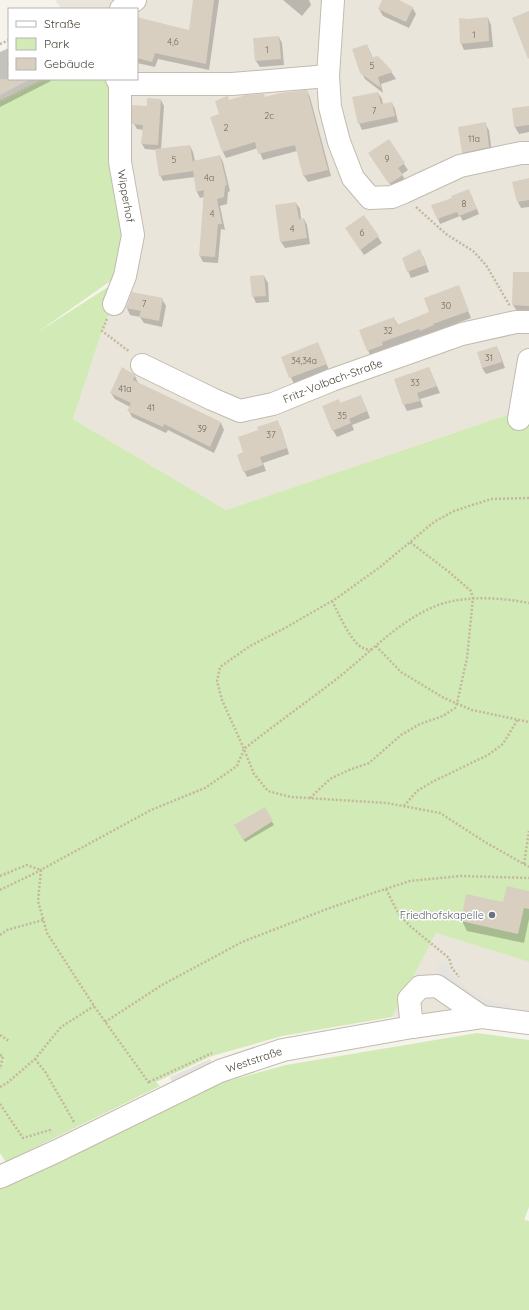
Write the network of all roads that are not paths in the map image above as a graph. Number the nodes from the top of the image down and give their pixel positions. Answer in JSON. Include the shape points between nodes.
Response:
{"nodes":[{"id":1,"x":135,"y":0,"type":"edge"},
{"id":2,"x":333,"y":0,"type":"edge"},
{"id":3,"x":123,"y":8,"type":"edge"},
{"id":4,"x":328,"y":76,"type":"junction"},
{"id":5,"x":118,"y":82,"type":"edge"},
{"id":6,"x":529,"y":153,"type":"edge"},
{"id":7,"x":114,"y":304,"type":"road end"},
{"id":8,"x":522,"y":322,"type":"edge"},
{"id":9,"x":529,"y":360,"type":"edge"},
{"id":10,"x":142,"y":366,"type":"road end"},
{"id":11,"x":519,"y":419,"type":"dead end"},
{"id":12,"x":482,"y":1018,"type":"junction"},
{"id":13,"x":529,"y":1023,"type":"edge"},
{"id":14,"x":412,"y":1027,"type":"junction"},
{"id":15,"x":0,"y":1177,"type":"edge"}],
"edges":[{"from":1,"to":3,"type":"street"},
{"from":2,"to":4,"type":"street"},
{"from":4,"to":5,"type":"street","name":"Wipperhof","via":[[232,84]]},
{"from":4,"to":6,"type":"street","via":[[330,107],[339,142],[353,178],[370,198],[392,197],[460,166]]},
{"from":5,"to":7,"type":"street","name":"Wipperhof","via":[[120,162],[133,235],[125,276]]},
{"from":8,"to":10,"type":"street","name":"Fritz-Volbach-Straße","via":[[462,334],[332,380],[273,404],[240,411]]},
{"from":9,"to":11,"type":"street"},
{"from":12,"to":13,"type":"street","name":"Weststraße"},
{"from":12,"to":14,"type":"street","name":"Weststraße"},
{"from":12,"to":14,"type":"street","via":[[437,986],[420,987],[409,999]]},
{"from":14,"to":15,"type":"street","name":"Weststraße","via":[[283,1050],[220,1071]]}]}
